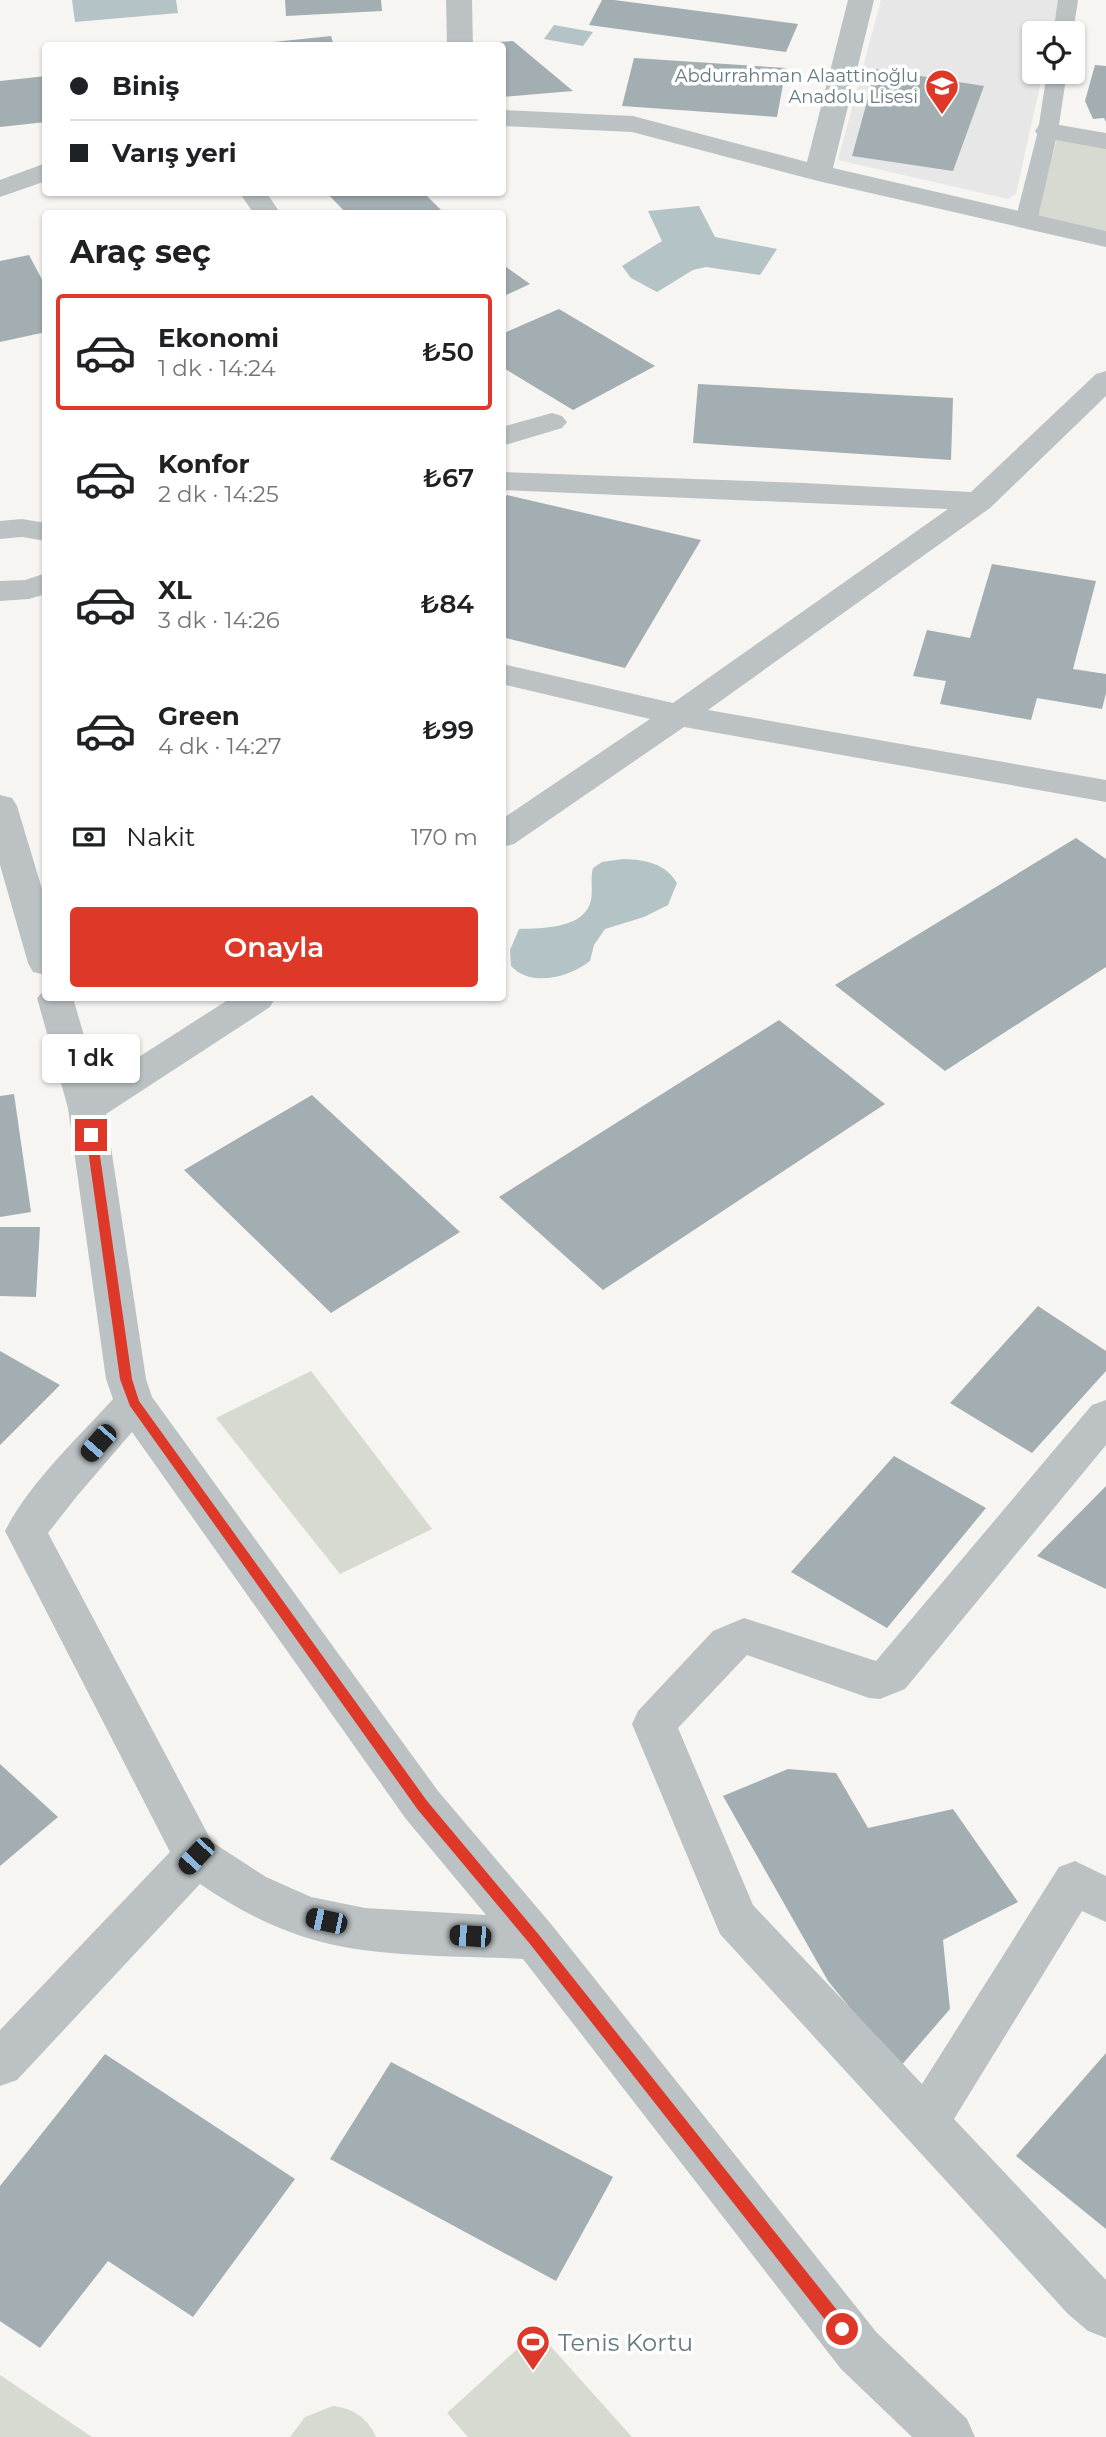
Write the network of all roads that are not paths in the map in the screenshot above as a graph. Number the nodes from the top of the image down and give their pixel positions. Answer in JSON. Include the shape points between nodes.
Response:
{"nodes":[{"id":1,"x":459,"y":0,"type":"edge"},
{"id":2,"x":861,"y":0,"type":"edge"},
{"id":3,"x":1068,"y":0,"type":"edge"},
{"id":4,"x":1065,"y":21,"type":"edge"},
{"id":5,"x":460,"y":42,"type":"edge"},
{"id":6,"x":1055,"y":84,"type":"edge"},
{"id":7,"x":506,"y":118,"type":"edge"},
{"id":8,"x":1048,"y":131,"type":"junction"},
{"id":9,"x":1106,"y":141,"type":"edge"},
{"id":10,"x":42,"y":173,"type":"edge"},
{"id":11,"x":818,"y":173,"type":"junction"},
{"id":12,"x":0,"y":189,"type":"edge"},
{"id":13,"x":1026,"y":222,"type":"junction"},
{"id":14,"x":1106,"y":239,"type":"edge"},
{"id":15,"x":1106,"y":380,"type":"edge"},
{"id":16,"x":552,"y":422,"type":"dead end"},
{"id":17,"x":506,"y":436,"type":"edge"},
{"id":18,"x":506,"y":481,"type":"edge"},
{"id":19,"x":978,"y":502,"type":"junction"},
{"id":20,"x":0,"y":530,"type":"edge"},
{"id":21,"x":42,"y":532,"type":"edge"},
{"id":22,"x":42,"y":584,"type":"edge"},
{"id":23,"x":0,"y":591,"type":"edge"},
{"id":24,"x":506,"y":675,"type":"edge"},
{"id":25,"x":678,"y":715,"type":"junction"},
{"id":26,"x":1106,"y":792,"type":"edge"},
{"id":27,"x":0,"y":806,"type":"edge"},
{"id":28,"x":506,"y":832,"type":"edge"},
{"id":29,"x":42,"y":949,"type":"edge"},
{"id":30,"x":56,"y":1001,"type":"edge"},
{"id":31,"x":252,"y":1001,"type":"edge"},
{"id":32,"x":87,"y":1108,"type":"junction"},
{"id":33,"x":134,"y":1403,"type":"junction"},
{"id":34,"x":1106,"y":1416,"type":"edge"},
{"id":35,"x":13,"y":1526,"type":"edge"},
{"id":36,"x":196,"y":1856,"type":"junction"},
{"id":37,"x":1106,"y":1901,"type":"edge"},
{"id":38,"x":535,"y":1939,"type":"junction"},
{"id":39,"x":0,"y":2064,"type":"edge"},
{"id":40,"x":926,"y":2121,"type":"junction"},
{"id":41,"x":1106,"y":2313,"type":"edge"},
{"id":42,"x":949,"y":2437,"type":"edge"}],
"edges":[{"from":1,"to":5,"type":"street"},
{"from":2,"to":11,"type":"street"},
{"from":3,"to":4,"type":"lane"},
{"from":6,"to":8,"type":"lane"},
{"from":7,"to":11,"type":"street","via":[[633,124]]},
{"from":8,"to":9,"type":"street"},
{"from":8,"to":13,"type":"lane"},
{"from":10,"to":12,"type":"street"},
{"from":11,"to":13,"type":"street"},
{"from":13,"to":14,"type":"street"},
{"from":15,"to":19,"type":"street"},
{"from":16,"to":17,"type":"street"},
{"from":18,"to":19,"type":"street"},
{"from":19,"to":25,"type":"street"},
{"from":20,"to":21,"type":"street"},
{"from":22,"to":23,"type":"street"},
{"from":24,"to":25,"type":"street"},
{"from":25,"to":26,"type":"street"},
{"from":25,"to":28,"type":"street"},
{"from":27,"to":29,"type":"street"},
{"from":30,"to":32,"type":"street"},
{"from":31,"to":32,"type":"street"},
{"from":32,"to":33,"type":"street","via":[[126,1379]]},
{"from":33,"to":35,"type":"street","via":[[62,1484]]},
{"from":33,"to":38,"type":"street","via":[[422,1805]]},
{"from":34,"to":40,"type":"street","via":[[890,1676],[869,1679],[744,1636],[728,1644],[654,1724],[736,1919]]},
{"from":35,"to":36,"type":"street"},
{"from":36,"to":38,"type":"street","via":[[250,1892],[306,1917],[365,1929]]},
{"from":36,"to":39,"type":"street"},
{"from":37,"to":40,"type":"street","via":[[1075,1882]]},
{"from":38,"to":42,"type":"street","via":[[859,2351]]},
{"from":40,"to":41,"type":"street"}]}
